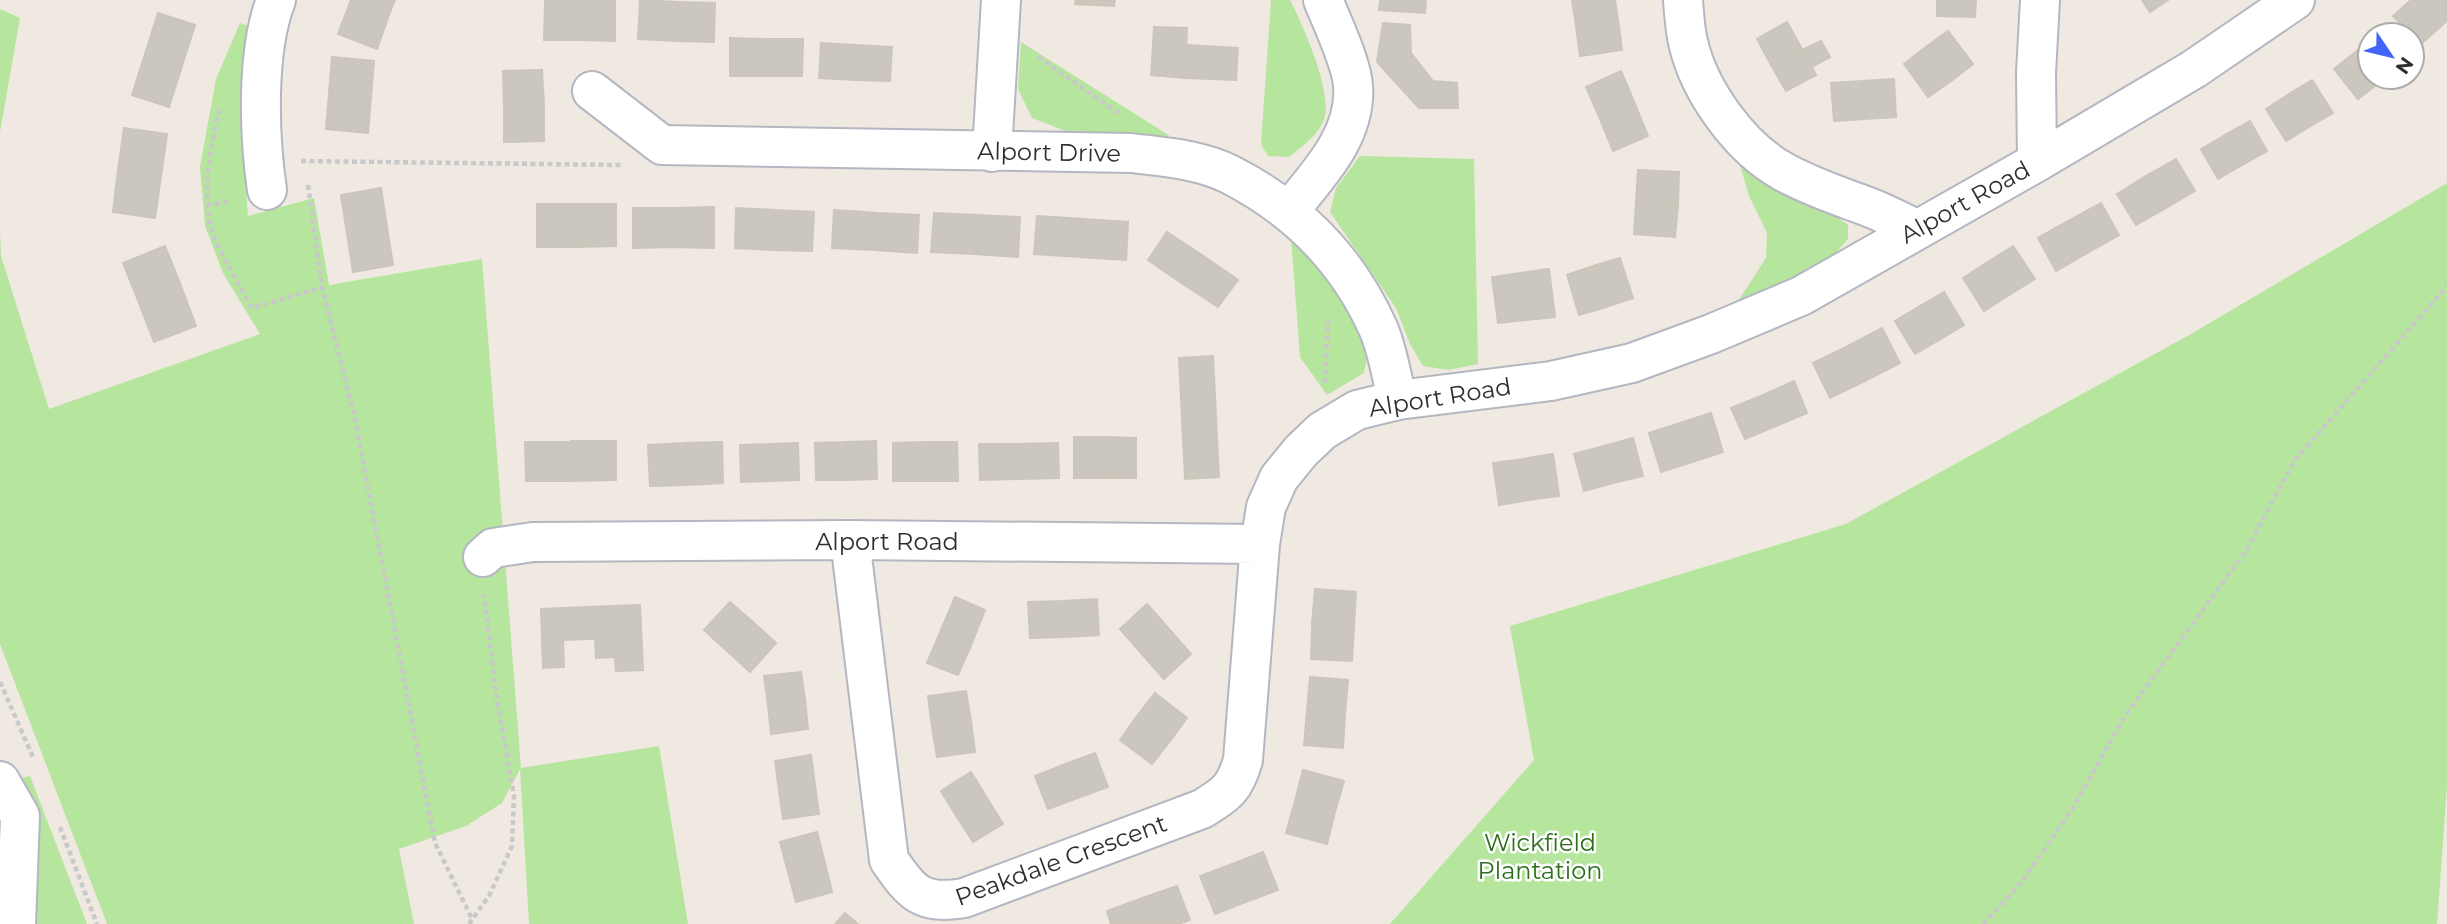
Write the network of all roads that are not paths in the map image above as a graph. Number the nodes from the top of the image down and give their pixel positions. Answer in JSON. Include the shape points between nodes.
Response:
{"nodes":[{"id":1,"x":276,"y":0,"type":"edge"},
{"id":2,"x":1323,"y":0,"type":"edge"},
{"id":3,"x":1683,"y":0,"type":"edge"},
{"id":4,"x":2040,"y":0,"type":"edge"},
{"id":5,"x":2295,"y":0,"type":"edge"},
{"id":6,"x":1000,"y":16,"type":"edge"},
{"id":7,"x":592,"y":91,"type":"dead end"},
{"id":8,"x":992,"y":152,"type":"junction"},
{"id":9,"x":2037,"y":162,"type":"junction"},
{"id":10,"x":265,"y":175,"type":"road end"},
{"id":11,"x":1288,"y":212,"type":"junction"},
{"id":12,"x":1916,"y":229,"type":"junction"},
{"id":13,"x":1398,"y":400,"type":"junction"},
{"id":14,"x":850,"y":540,"type":"junction"},
{"id":15,"x":1260,"y":544,"type":"junction"},
{"id":16,"x":483,"y":557,"type":"road end"},
{"id":17,"x":0,"y":781,"type":"edge"},
{"id":18,"x":16,"y":924,"type":"edge"}],
"edges":[{"from":1,"to":10,"type":"street","via":[[262,69]]},
{"from":2,"to":11,"type":"street","via":[[1353,85],[1351,116],[1342,141]]},
{"from":3,"to":12,"type":"street","via":[[1688,43],[1702,79],[1745,144],[1821,191]]},
{"from":4,"to":9,"type":"street"},
{"from":5,"to":9,"type":"street","name":"Alport Road","via":[[2194,69]]},
{"from":6,"to":8,"type":"street"},
{"from":7,"to":8,"type":"street","name":"Alport Drive","via":[[662,145]]},
{"from":8,"to":11,"type":"street","name":"Alport Drive","via":[[1131,153],[1181,159],[1228,173]]},
{"from":9,"to":12,"type":"street","name":"Alport Road"},
{"from":11,"to":13,"type":"street","name":"Alport Drive","via":[[1321,240],[1355,285],[1379,330]]},
{"from":12,"to":13,"type":"street","name":"Alport Road","via":[[1801,296],[1632,363],[1551,381]]},
{"from":13,"to":15,"type":"street","name":"Alport Road","via":[[1357,410],[1322,431],[1301,451],[1279,478],[1266,507]]},
{"from":14,"to":15,"type":"street","name":"Alport Road"},
{"from":14,"to":15,"type":"street","name":"Peakdale Crescent","via":[[889,860],[904,883],[920,895],[942,902],[964,898],[1190,813],[1225,795],[1238,779],[1243,760]]},
{"from":14,"to":16,"type":"street","name":"Alport Road","via":[[523,542],[494,548]]},
{"from":17,"to":18,"type":"street","via":[[20,816]]}]}
